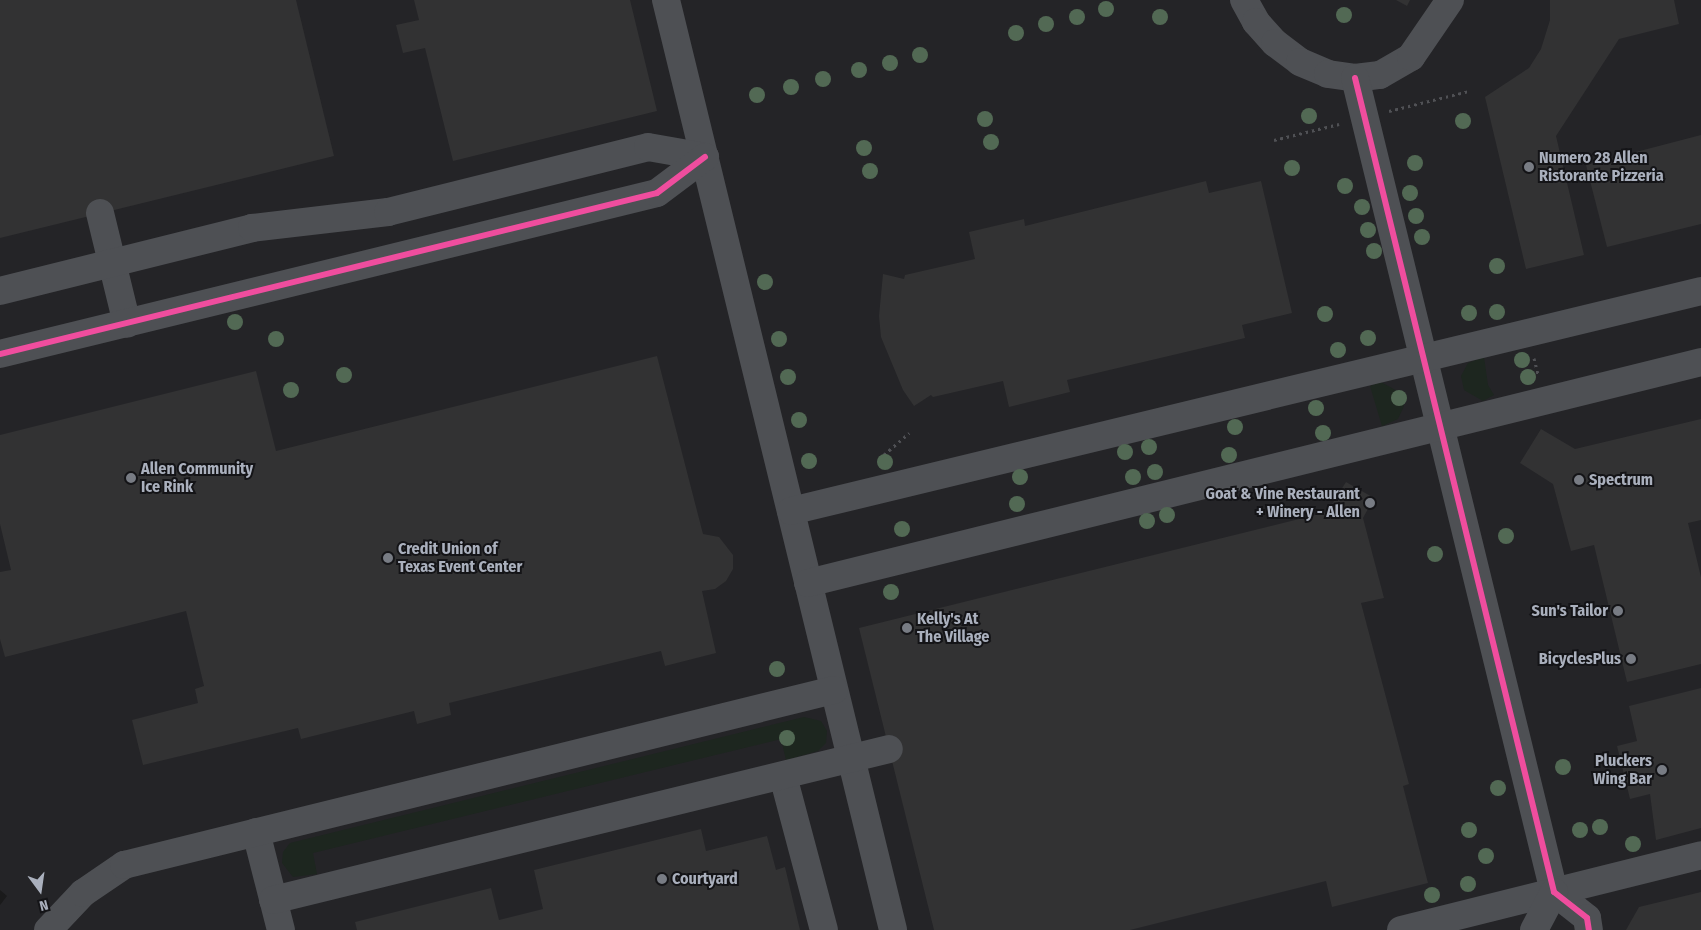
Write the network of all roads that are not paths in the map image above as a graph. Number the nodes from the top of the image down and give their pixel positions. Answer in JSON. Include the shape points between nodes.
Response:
{"nodes":[{"id":1,"x":666,"y":0,"type":"edge"},
{"id":2,"x":1244,"y":0,"type":"edge"},
{"id":3,"x":1450,"y":0,"type":"edge"},
{"id":4,"x":1355,"y":78,"type":"junction"},
{"id":5,"x":704,"y":157,"type":"junction"},
{"id":6,"x":100,"y":213,"type":"dead end"},
{"id":7,"x":112,"y":263,"type":"junction"},
{"id":8,"x":0,"y":291,"type":"edge"},
{"id":9,"x":1701,"y":291,"type":"edge"},
{"id":10,"x":127,"y":324,"type":"junction"},
{"id":11,"x":0,"y":354,"type":"edge"},
{"id":12,"x":1424,"y":358,"type":"junction"},
{"id":13,"x":1701,"y":362,"type":"edge"},
{"id":14,"x":1440,"y":426,"type":"junction"},
{"id":15,"x":791,"y":511,"type":"junction"},
{"id":16,"x":808,"y":583,"type":"junction"},
{"id":17,"x":834,"y":690,"type":"junction"},
{"id":18,"x":889,"y":749,"type":"dead end"},
{"id":19,"x":852,"y":759,"type":"junction"},
{"id":20,"x":783,"y":776,"type":"junction"},
{"id":21,"x":256,"y":832,"type":"junction"},
{"id":22,"x":1701,"y":855,"type":"edge"},
{"id":23,"x":1554,"y":892,"type":"junction"},
{"id":24,"x":273,"y":900,"type":"junction"},
{"id":25,"x":48,"y":930,"type":"edge"},
{"id":26,"x":281,"y":930,"type":"edge"},
{"id":27,"x":824,"y":930,"type":"edge"},
{"id":28,"x":893,"y":930,"type":"edge"},
{"id":29,"x":1401,"y":930,"type":"edge"},
{"id":30,"x":1534,"y":930,"type":"edge"},
{"id":31,"x":1589,"y":930,"type":"edge"}],
"edges":[{"from":1,"to":5,"type":"street"},
{"from":2,"to":4,"type":"street","via":[[1256,22],[1275,43],[1300,62],[1328,74]]},
{"from":3,"to":4,"type":"street","via":[[1411,57],[1380,74]]},
{"from":4,"to":12,"type":"street"},
{"from":5,"to":7,"type":"street","via":[[648,147],[388,212],[252,228]]},
{"from":5,"to":10,"type":"street","via":[[657,193]]},
{"from":5,"to":15,"type":"street"},
{"from":6,"to":7,"type":"street"},
{"from":7,"to":8,"type":"street"},
{"from":7,"to":10,"type":"street"},
{"from":9,"to":12,"type":"street"},
{"from":10,"to":11,"type":"street"},
{"from":12,"to":14,"type":"street"},
{"from":12,"to":15,"type":"street"},
{"from":13,"to":14,"type":"street"},
{"from":14,"to":16,"type":"street"},
{"from":14,"to":23,"type":"street"},
{"from":15,"to":16,"type":"street"},
{"from":16,"to":17,"type":"street"},
{"from":17,"to":19,"type":"street"},
{"from":17,"to":21,"type":"street"},
{"from":18,"to":19,"type":"street"},
{"from":19,"to":20,"type":"street"},
{"from":19,"to":28,"type":"street"},
{"from":20,"to":24,"type":"street"},
{"from":20,"to":27,"type":"street"},
{"from":21,"to":24,"type":"street"},
{"from":21,"to":25,"type":"street","via":[[124,865],[83,893]]},
{"from":22,"to":23,"type":"street"},
{"from":23,"to":29,"type":"street"},
{"from":23,"to":30,"type":"street"},
{"from":23,"to":31,"type":"street","via":[[1587,918]]},
{"from":24,"to":26,"type":"street"}]}
